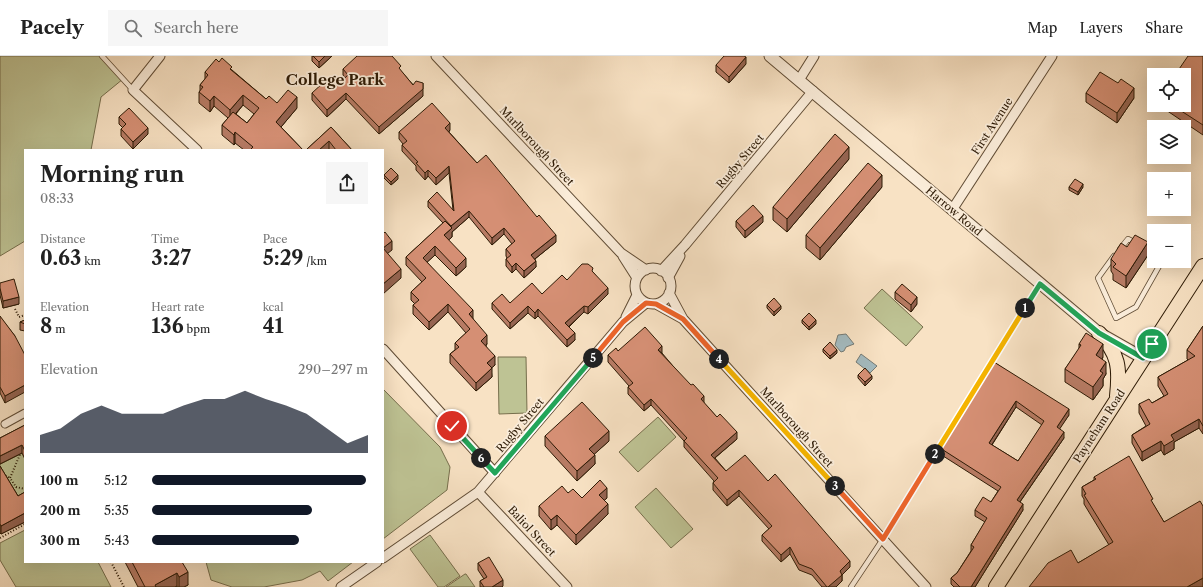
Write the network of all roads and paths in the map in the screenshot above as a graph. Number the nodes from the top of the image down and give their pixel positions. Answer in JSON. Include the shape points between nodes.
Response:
{"nodes":[{"id":1,"x":102,"y":56,"type":"edge"},
{"id":2,"x":160,"y":56,"type":"edge"},
{"id":3,"x":436,"y":56,"type":"edge"},
{"id":4,"x":770,"y":56,"type":"edge"},
{"id":5,"x":814,"y":56,"type":"edge"},
{"id":6,"x":1052,"y":56,"type":"edge"},
{"id":7,"x":799,"y":80,"type":"junction"},
{"id":8,"x":133,"y":90,"type":"junction"},
{"id":9,"x":813,"y":91,"type":"junction"},
{"id":10,"x":196,"y":149,"type":"edge"},
{"id":11,"x":952,"y":210,"type":"junction"},
{"id":12,"x":685,"y":245,"type":"junction"},
{"id":13,"x":1147,"y":250,"type":"edge"},
{"id":14,"x":621,"y":253,"type":"junction"},
{"id":15,"x":1203,"y":266,"type":"edge"},
{"id":16,"x":1158,"y":268,"type":"edge"},
{"id":17,"x":646,"y":270,"type":"junction"},
{"id":18,"x":661,"y":271,"type":"junction"},
{"id":19,"x":637,"y":278,"type":"junction"},
{"id":20,"x":668,"y":278,"type":"junction"},
{"id":21,"x":1040,"y":284,"type":"junction"},
{"id":22,"x":669,"y":293,"type":"junction"},
{"id":23,"x":637,"y":295,"type":"junction"},
{"id":24,"x":646,"y":303,"type":"junction"},
{"id":25,"x":656,"y":304,"type":"junction"},
{"id":26,"x":15,"y":309,"type":"dead end"},
{"id":27,"x":24,"y":316,"type":"edge"},
{"id":28,"x":20,"y":318,"type":"junction"},
{"id":29,"x":683,"y":319,"type":"junction"},
{"id":30,"x":623,"y":322,"type":"junction"},
{"id":31,"x":22,"y":323,"type":"edge"},
{"id":32,"x":1099,"y":333,"type":"junction"},
{"id":33,"x":384,"y":349,"type":"edge"},
{"id":34,"x":1143,"y":358,"type":"junction"},
{"id":35,"x":1117,"y":399,"type":"junction"},
{"id":36,"x":24,"y":414,"type":"edge"},
{"id":37,"x":4,"y":424,"type":"dead end"},
{"id":38,"x":18,"y":447,"type":"edge"},
{"id":39,"x":0,"y":473,"type":"edge"},
{"id":40,"x":495,"y":473,"type":"junction"},
{"id":41,"x":10,"y":478,"type":"junction"},
{"id":42,"x":16,"y":487,"type":"junction"},
{"id":43,"x":24,"y":489,"type":"edge"},
{"id":44,"x":478,"y":492,"type":"junction"},
{"id":45,"x":14,"y":494,"type":"edge"},
{"id":46,"x":24,"y":525,"type":"edge"},
{"id":47,"x":0,"y":538,"type":"edge"},
{"id":48,"x":883,"y":539,"type":"junction"},
{"id":49,"x":384,"y":557,"type":"edge"},
{"id":50,"x":112,"y":563,"type":"edge"},
{"id":51,"x":376,"y":563,"type":"edge"},
{"id":52,"x":124,"y":587,"type":"edge"},
{"id":53,"x":341,"y":587,"type":"edge"},
{"id":54,"x":567,"y":587,"type":"edge"},
{"id":55,"x":851,"y":587,"type":"edge"},
{"id":56,"x":926,"y":587,"type":"edge"},
{"id":57,"x":996,"y":587,"type":"edge"}],
"edges":[{"from":1,"to":8,"type":"lane"},
{"from":2,"to":8,"type":"street"},
{"from":3,"to":14,"type":"street","name":"Marlborough Street"},
{"from":4,"to":7,"type":"street","name":"Harrow Road"},
{"from":5,"to":7,"type":"street"},
{"from":6,"to":11,"type":"street","name":"First Avenue"},
{"from":7,"to":9,"type":"street","name":"Harrow Road"},
{"from":8,"to":10,"type":"street"},
{"from":9,"to":11,"type":"street","name":"Harrow Road"},
{"from":9,"to":12,"type":"street","name":"Rugby Street"},
{"from":11,"to":21,"type":"street","name":"Harrow Road"},
{"from":12,"to":18,"type":"street","name":"Rugby Street"},
{"from":12,"to":20,"type":"street","name":"Rugby Street"},
{"from":13,"to":16,"type":"lane","via":[[1128,238],[1098,278],[1116,318],[1136,307]]},
{"from":14,"to":17,"type":"street","name":"Marlborough Street"},
{"from":14,"to":19,"type":"street","name":"Marlborough Street"},
{"from":15,"to":34,"type":"main road","name":"Payneham Road"},
{"from":17,"to":18,"type":"street"},
{"from":17,"to":19,"type":"street"},
{"from":18,"to":20,"type":"street"},
{"from":19,"to":23,"type":"street"},
{"from":20,"to":22,"type":"street","via":[[671,286]]},
{"from":21,"to":32,"type":"street","name":"Harrow Road"},
{"from":21,"to":48,"type":"lane"},
{"from":22,"to":25,"type":"street","via":[[662,302]]},
{"from":22,"to":29,"type":"street","name":"Marlborough Street"},
{"from":23,"to":24,"type":"street"},
{"from":23,"to":30,"type":"street","name":"Rugby Street"},
{"from":24,"to":25,"type":"street"},
{"from":24,"to":30,"type":"street","name":"Rugby Street"},
{"from":25,"to":29,"type":"street","name":"Marlborough Street"},
{"from":26,"to":28,"type":"path"},
{"from":27,"to":28,"type":"path"},
{"from":28,"to":31,"type":"path"},
{"from":29,"to":48,"type":"street","name":"Marlborough Street"},
{"from":30,"to":40,"type":"street","name":"Rugby Street"},
{"from":32,"to":34,"type":"street","name":"Harrow Road"},
{"from":32,"to":35,"type":"main road","via":[[1111,345],[1117,359]]},
{"from":33,"to":40,"type":"street"},
{"from":34,"to":35,"type":"main road","name":"Payneham Road"},
{"from":35,"to":57,"type":"main road","name":"Payneham Road"},
{"from":36,"to":37,"type":"street"},
{"from":38,"to":41,"type":"path","via":[[22,453]]},
{"from":39,"to":41,"type":"path"},
{"from":40,"to":44,"type":"street","name":"Rugby Street"},
{"from":41,"to":42,"type":"path"},
{"from":42,"to":43,"type":"path"},
{"from":42,"to":45,"type":"path"},
{"from":44,"to":49,"type":"street","name":"Rugby Street"},
{"from":44,"to":54,"type":"street","name":"Baliol Street"},
{"from":46,"to":47,"type":"path"},
{"from":48,"to":55,"type":"lane"},
{"from":48,"to":56,"type":"street","name":"Marlborough Street"},
{"from":50,"to":52,"type":"path"},
{"from":51,"to":53,"type":"street"}]}
